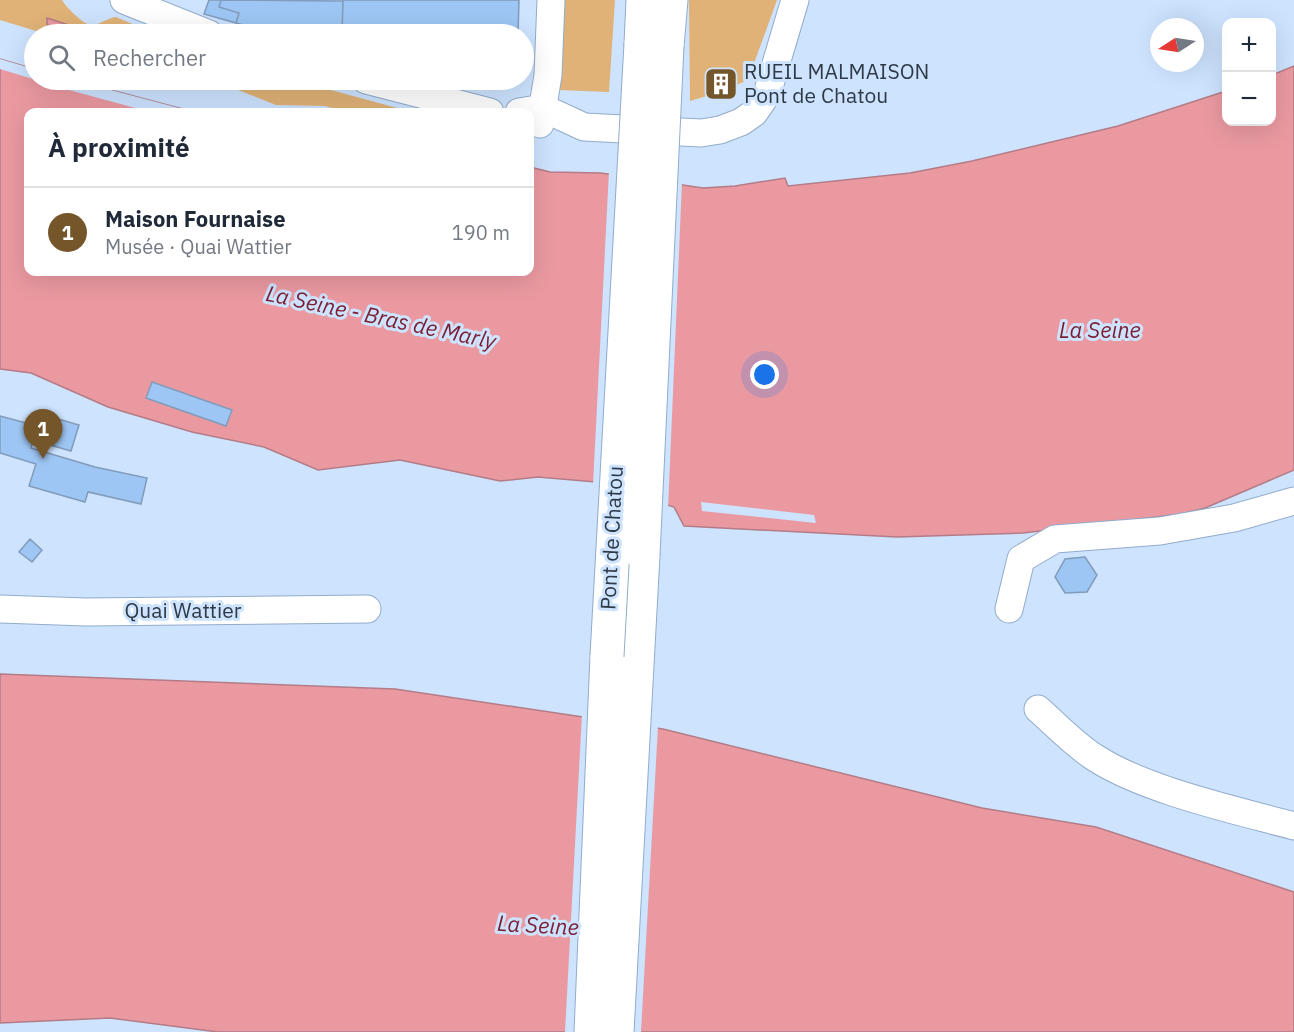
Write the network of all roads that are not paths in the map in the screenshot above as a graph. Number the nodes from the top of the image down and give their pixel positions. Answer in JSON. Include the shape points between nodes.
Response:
{"nodes":[{"id":1,"x":124,"y":0,"type":"edge"},
{"id":2,"x":550,"y":0,"type":"edge"},
{"id":3,"x":643,"y":0,"type":"edge"},
{"id":4,"x":670,"y":0,"type":"edge"},
{"id":5,"x":795,"y":0,"type":"edge"},
{"id":6,"x":184,"y":24,"type":"edge"},
{"id":7,"x":654,"y":45,"type":"junction"},
{"id":8,"x":405,"y":90,"type":"edge"},
{"id":9,"x":474,"y":108,"type":"edge"},
{"id":10,"x":534,"y":116,"type":"edge"},
{"id":11,"x":1294,"y":501,"type":"edge"},
{"id":12,"x":0,"y":609,"type":"edge"},
{"id":13,"x":366,"y":609,"type":"dead end"},
{"id":14,"x":1009,"y":609,"type":"dead end"},
{"id":15,"x":1038,"y":709,"type":"dead end"},
{"id":16,"x":1294,"y":826,"type":"edge"},
{"id":17,"x":591,"y":1032,"type":"edge"},
{"id":18,"x":617,"y":1032,"type":"edge"}],
"edges":[{"from":1,"to":6,"type":"street"},
{"from":2,"to":10,"type":"street","via":[[548,75]]},
{"from":3,"to":7,"type":"main road"},
{"from":4,"to":7,"type":"main road"},
{"from":5,"to":10,"type":"street","via":[[767,94],[754,113],[741,122],[701,133],[584,127]]},
{"from":7,"to":17,"type":"main road","name":"Pont de Chatou","bridge":true,"via":[[611,542]]},
{"from":7,"to":18,"type":"main road","name":"Pont de Chatou","bridge":true,"via":[[638,661]]},
{"from":8,"to":9,"type":"street"},
{"from":11,"to":14,"type":"street","via":[[1234,518],[1160,531],[1054,539],[1021,559]]},
{"from":12,"to":13,"type":"street","name":"Quai Wattier"},
{"from":15,"to":16,"type":"street","via":[[1094,757],[1136,778]]}]}
